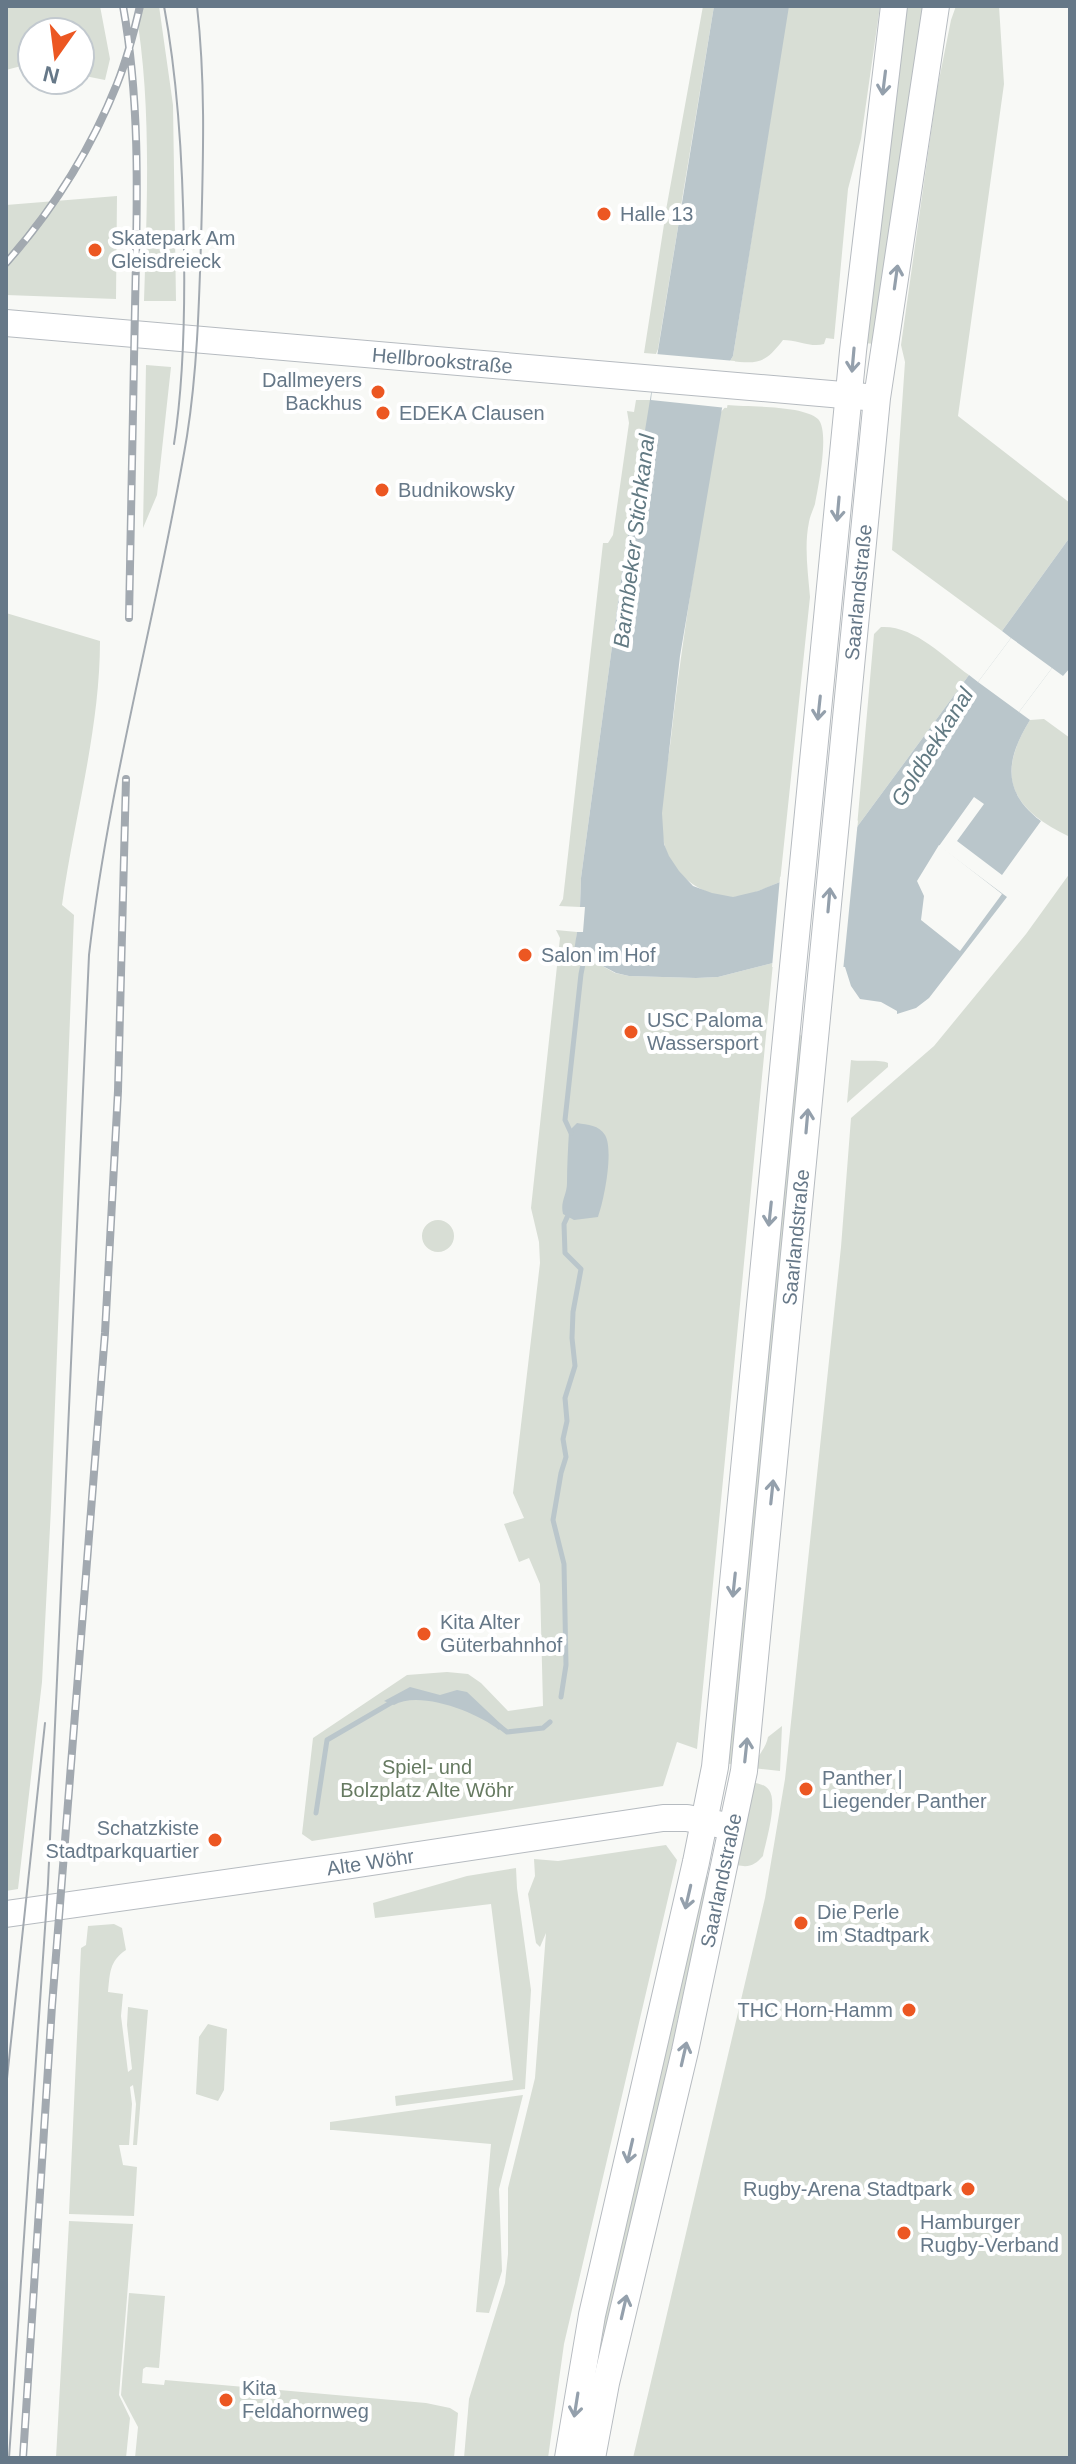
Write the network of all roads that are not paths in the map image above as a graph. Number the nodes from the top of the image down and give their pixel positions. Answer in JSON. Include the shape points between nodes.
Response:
{"nodes":[{"id":1,"x":894,"y":6,"type":"edge"},
{"id":2,"x":936,"y":6,"type":"edge"},
{"id":3,"x":6,"y":323,"type":"edge"},
{"id":4,"x":850,"y":396,"type":"junction"},
{"id":5,"x":877,"y":398,"type":"junction"},
{"id":6,"x":705,"y":1821,"type":"junction"},
{"id":7,"x":733,"y":1827,"type":"junction"},
{"id":8,"x":6,"y":1914,"type":"edge"},
{"id":9,"x":568,"y":2458,"type":"edge"},
{"id":10,"x":592,"y":2458,"type":"edge"}],
"edges":[{"from":1,"to":4,"type":"main road","name":"Saarlandstraße","one_way":true},
{"from":5,"to":2,"type":"main road","name":"Saarlandstraße","one_way":true},
{"from":3,"to":4,"type":"main road","name":"Hellbrookstraße"},
{"from":4,"to":5,"type":"main road","name":"Hellbrookstraße"},
{"from":4,"to":6,"type":"main road","name":"Saarlandstraße","one_way":true,"via":[[724,1693]]},
{"from":7,"to":5,"type":"main road","name":"Saarlandstraße","one_way":true,"via":[[746,1755]]},
{"from":6,"to":7,"type":"main road","name":"Alte Wöhr"},
{"from":6,"to":8,"type":"main road","name":"Alte Wöhr","via":[[663,1818]]},
{"from":6,"to":9,"type":"main road","name":"Saarlandstraße","one_way":true,"via":[[592,2315]]},
{"from":10,"to":7,"type":"main road","name":"Saarlandstraße","one_way":true}]}
